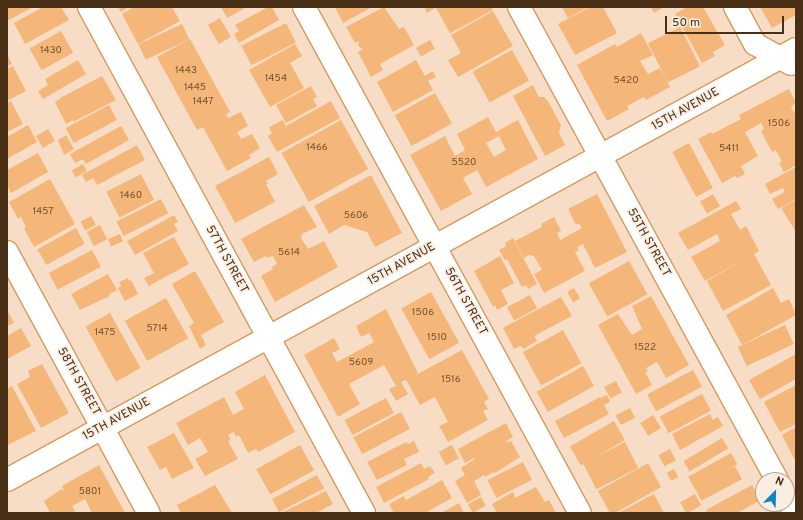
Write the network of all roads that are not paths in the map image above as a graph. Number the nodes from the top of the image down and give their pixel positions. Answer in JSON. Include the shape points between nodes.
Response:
{"nodes":[{"id":1,"x":89,"y":7,"type":"edge"},
{"id":2,"x":304,"y":7,"type":"edge"},
{"id":3,"x":519,"y":7,"type":"edge"},
{"id":4,"x":735,"y":7,"type":"edge"},
{"id":5,"x":791,"y":58,"type":"edge"},
{"id":6,"x":600,"y":157,"type":"junction"},
{"id":7,"x":435,"y":247,"type":"junction"},
{"id":8,"x":7,"y":252,"type":"edge"},
{"id":9,"x":268,"y":338,"type":"junction"},
{"id":10,"x":103,"y":428,"type":"junction"},
{"id":11,"x":773,"y":472,"type":"edge"},
{"id":12,"x":7,"y":480,"type":"edge"},
{"id":13,"x":149,"y":513,"type":"edge"},
{"id":14,"x":364,"y":513,"type":"edge"},
{"id":15,"x":580,"y":513,"type":"edge"}],
"edges":[{"from":1,"to":9,"type":"street","name":"57TH STREET"},
{"from":2,"to":7,"type":"street","name":"56TH STREET"},
{"from":3,"to":6,"type":"street","name":"55TH STREET"},
{"from":4,"to":5,"type":"street","via":[[755,44]]},
{"from":5,"to":6,"type":"street","name":"15TH AVENUE"},
{"from":6,"to":7,"type":"street","name":"15TH AVENUE"},
{"from":6,"to":11,"type":"street","name":"55TH STREET"},
{"from":7,"to":9,"type":"street","name":"15TH AVENUE"},
{"from":7,"to":15,"type":"street","name":"56TH STREET"},
{"from":8,"to":10,"type":"street","name":"58TH STREET"},
{"from":9,"to":10,"type":"street","name":"15TH AVENUE"},
{"from":9,"to":14,"type":"street","name":"57TH STREET"},
{"from":10,"to":12,"type":"street","name":"15TH AVENUE"},
{"from":10,"to":13,"type":"street","name":"58TH STREET"}]}
